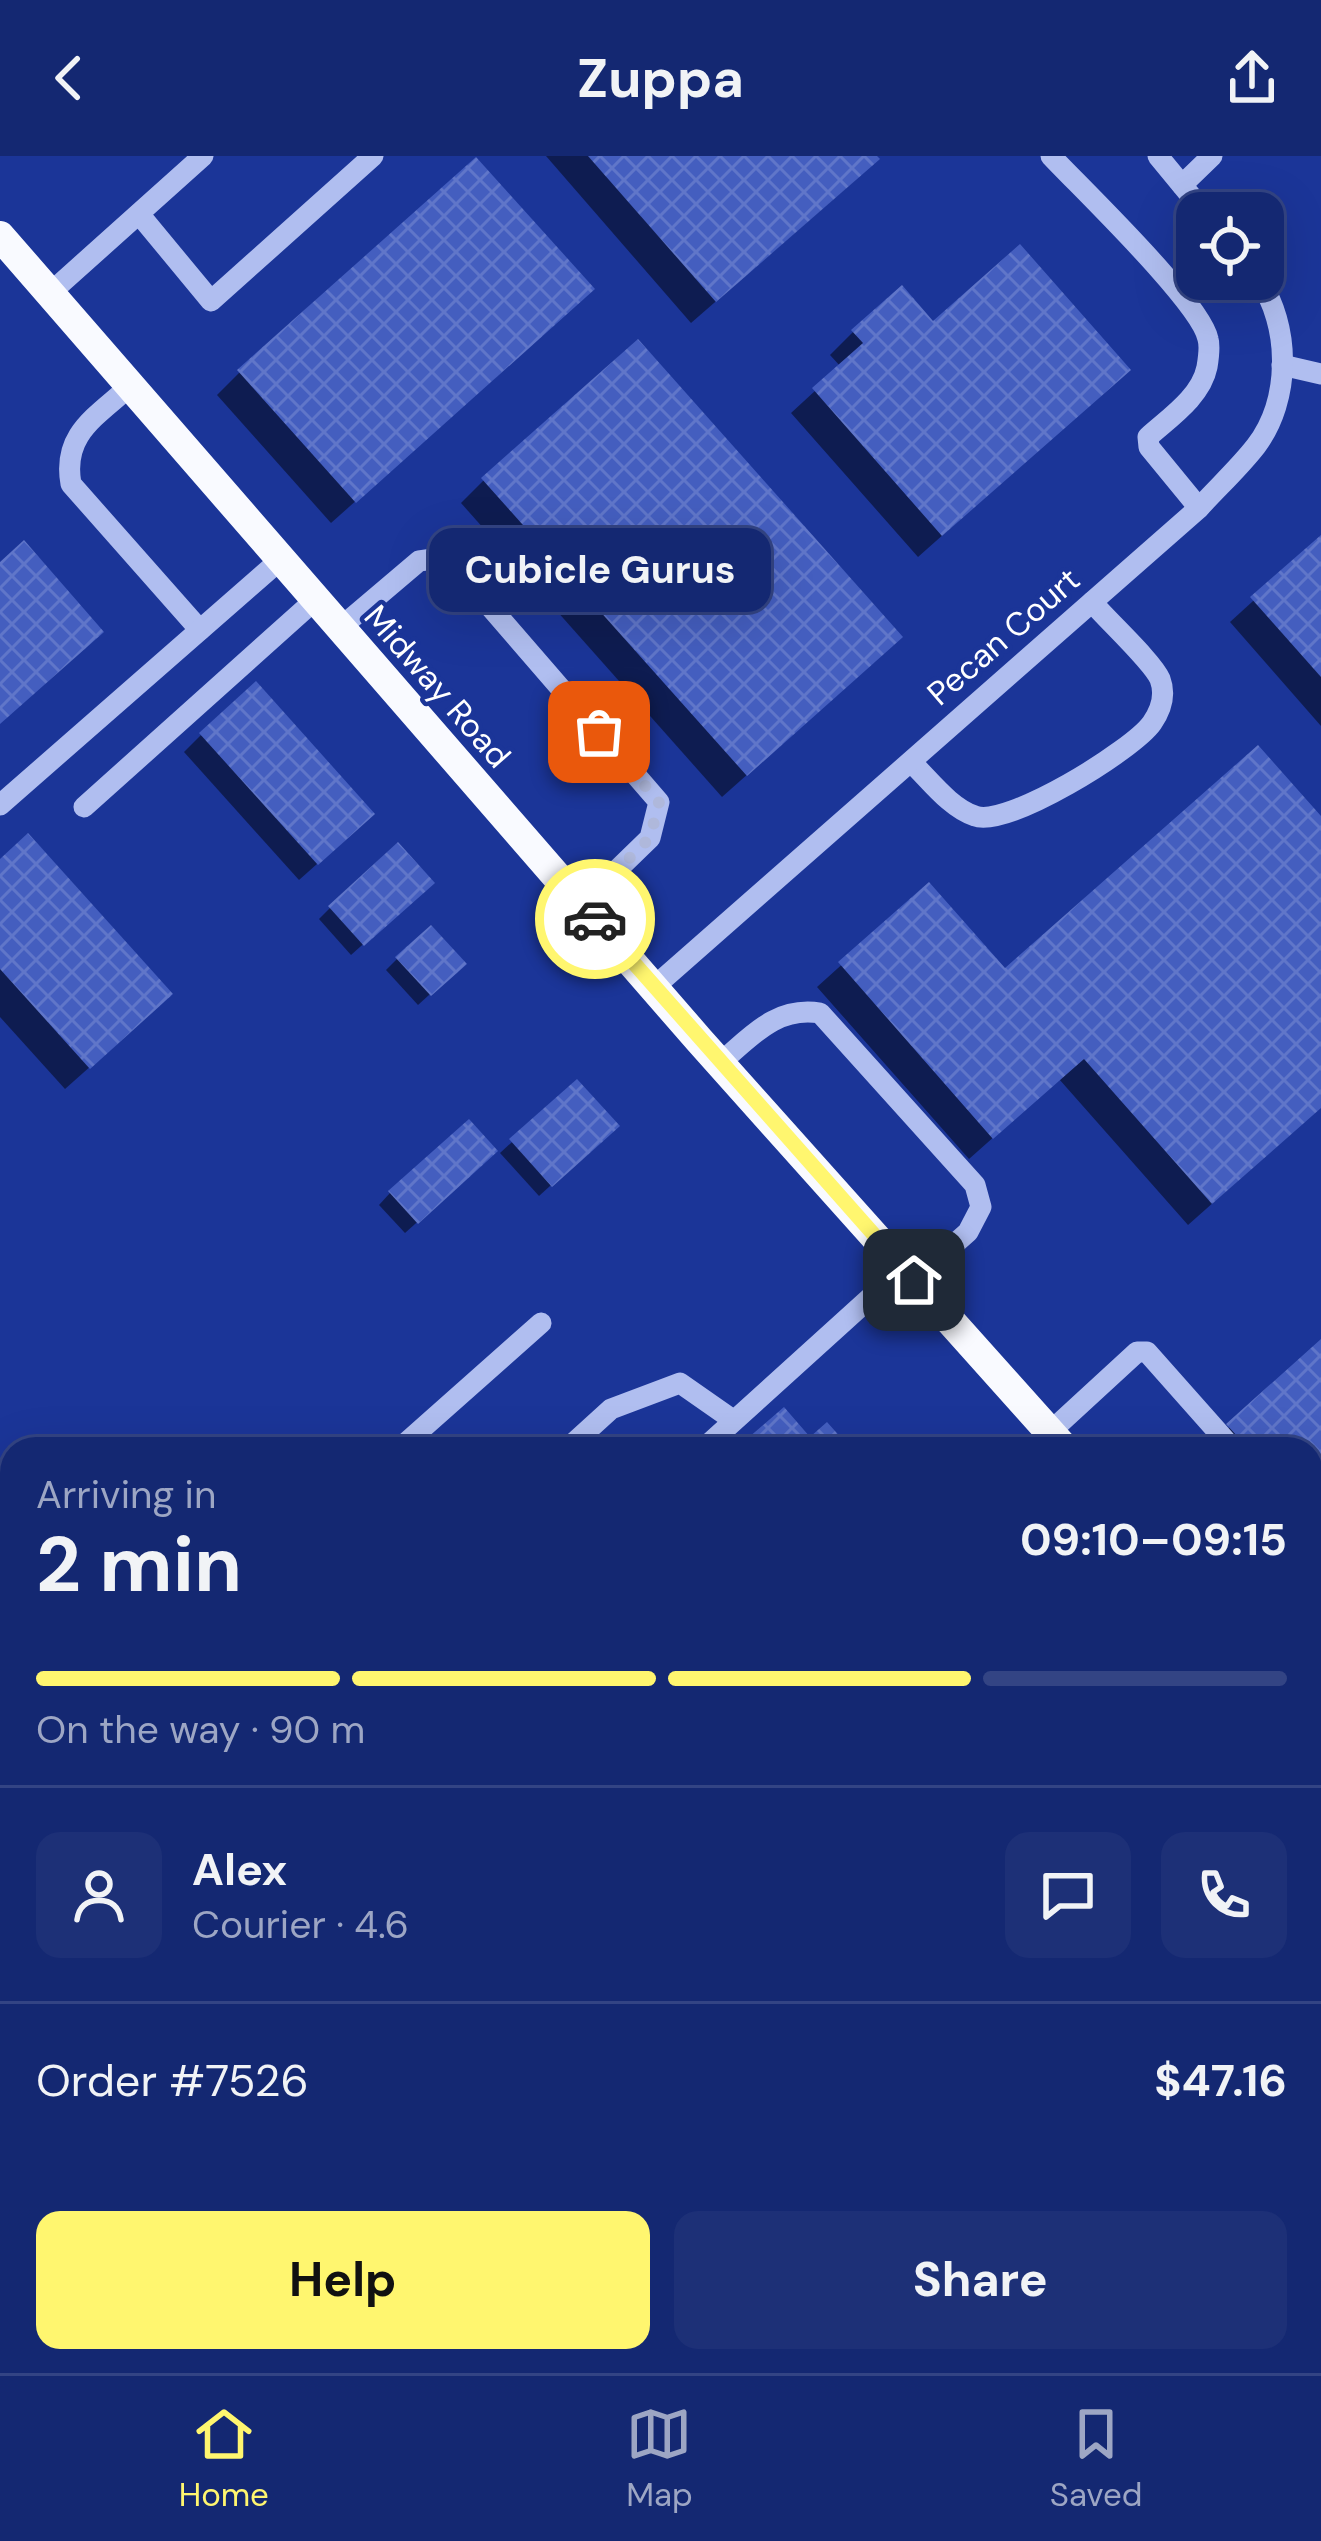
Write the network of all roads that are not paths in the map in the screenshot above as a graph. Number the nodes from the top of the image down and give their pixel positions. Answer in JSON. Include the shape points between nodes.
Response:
{"nodes":[{"id":1,"x":203,"y":156,"type":"edge"},
{"id":2,"x":373,"y":156,"type":"edge"},
{"id":3,"x":1051,"y":156,"type":"edge"},
{"id":4,"x":1158,"y":156,"type":"edge"},
{"id":5,"x":1212,"y":156,"type":"edge"},
{"id":6,"x":1182,"y":185,"type":"junction"},
{"id":7,"x":1188,"y":192,"type":"edge"},
{"id":8,"x":139,"y":214,"type":"junction"},
{"id":9,"x":0,"y":236,"type":"edge"},
{"id":10,"x":49,"y":294,"type":"junction"},
{"id":11,"x":1268,"y":300,"type":"edge"},
{"id":12,"x":1282,"y":365,"type":"junction"},
{"id":13,"x":1321,"y":374,"type":"edge"},
{"id":14,"x":130,"y":386,"type":"junction"},
{"id":15,"x":1198,"y":508,"type":"junction"},
{"id":16,"x":280,"y":560,"type":"junction"},
{"id":17,"x":315,"y":600,"type":"junction"},
{"id":18,"x":1092,"y":602,"type":"junction"},
{"id":19,"x":340,"y":628,"type":"junction"},
{"id":20,"x":200,"y":630,"type":"junction"},
{"id":21,"x":911,"y":761,"type":"junction"},
{"id":22,"x":0,"y":805,"type":"edge"},
{"id":23,"x":84,"y":807,"type":"dead end"},
{"id":24,"x":582,"y":904,"type":"junction"},
{"id":25,"x":654,"y":987,"type":"junction"},
{"id":26,"x":720,"y":1063,"type":"junction"},
{"id":27,"x":908,"y":1274,"type":"junction"},
{"id":28,"x":541,"y":1323,"type":"dead end"},
{"id":29,"x":733,"y":1420,"type":"junction"},
{"id":30,"x":413,"y":1437,"type":"edge"},
{"id":31,"x":580,"y":1437,"type":"edge"},
{"id":32,"x":715,"y":1437,"type":"edge"},
{"id":33,"x":1054,"y":1437,"type":"edge"},
{"id":34,"x":1062,"y":1437,"type":"edge"},
{"id":35,"x":1222,"y":1437,"type":"edge"}],
"edges":[{"from":1,"to":8,"type":"street"},
{"from":2,"to":8,"type":"street","via":[[211,301]]},
{"from":3,"to":15,"type":"street","via":[[1161,273],[1208,339],[1207,370],[1193,396],[1148,437]]},
{"from":4,"to":6,"type":"street"},
{"from":5,"to":6,"type":"street"},
{"from":6,"to":7,"type":"street"},
{"from":8,"to":10,"type":"street"},
{"from":9,"to":10,"type":"main road","name":"Midway Road"},
{"from":10,"to":14,"type":"main road","name":"Midway Road"},
{"from":11,"to":12,"type":"street","name":"Pecan Court","via":[[1282,330]]},
{"from":12,"to":13,"type":"street"},
{"from":12,"to":15,"type":"street","name":"Pecan Court","via":[[1258,443]]},
{"from":14,"to":16,"type":"main road","name":"Midway Road"},
{"from":14,"to":20,"type":"street","via":[[79,432],[66,460],[70,484]]},
{"from":15,"to":18,"type":"street","name":"Pecan Court"},
{"from":16,"to":17,"type":"main road","name":"Midway Road"},
{"from":16,"to":20,"type":"street"},
{"from":17,"to":19,"type":"main road","name":"Midway Road"},
{"from":17,"to":23,"type":"street"},
{"from":18,"to":21,"type":"street","name":"Pecan Court"},
{"from":18,"to":21,"type":"street","via":[[1160,678],[1163,702],[1149,728],[1058,793],[1001,815],[976,818]]},
{"from":19,"to":24,"type":"main road","name":"Midway Road"},
{"from":19,"to":24,"type":"street","via":[[419,561],[447,557],[463,575],[659,802],[650,838]]},
{"from":20,"to":22,"type":"street"},
{"from":21,"to":25,"type":"street","name":"Pecan Court"},
{"from":24,"to":25,"type":"main road","name":"Midway Road"},
{"from":25,"to":26,"type":"main road","name":"Midway Road"},
{"from":26,"to":27,"type":"main road","name":"Midway Road"},
{"from":26,"to":27,"type":"street","via":[[795,1009],[820,1013],[975,1185],[981,1207],[968,1232]]},
{"from":27,"to":29,"type":"street"},
{"from":27,"to":33,"type":"main road","name":"Midway Road"},
{"from":28,"to":30,"type":"street"},
{"from":29,"to":31,"type":"street","via":[[680,1383],[610,1409]]},
{"from":29,"to":32,"type":"street"},
{"from":34,"to":35,"type":"street","via":[[1137,1352],[1147,1352]]}]}
